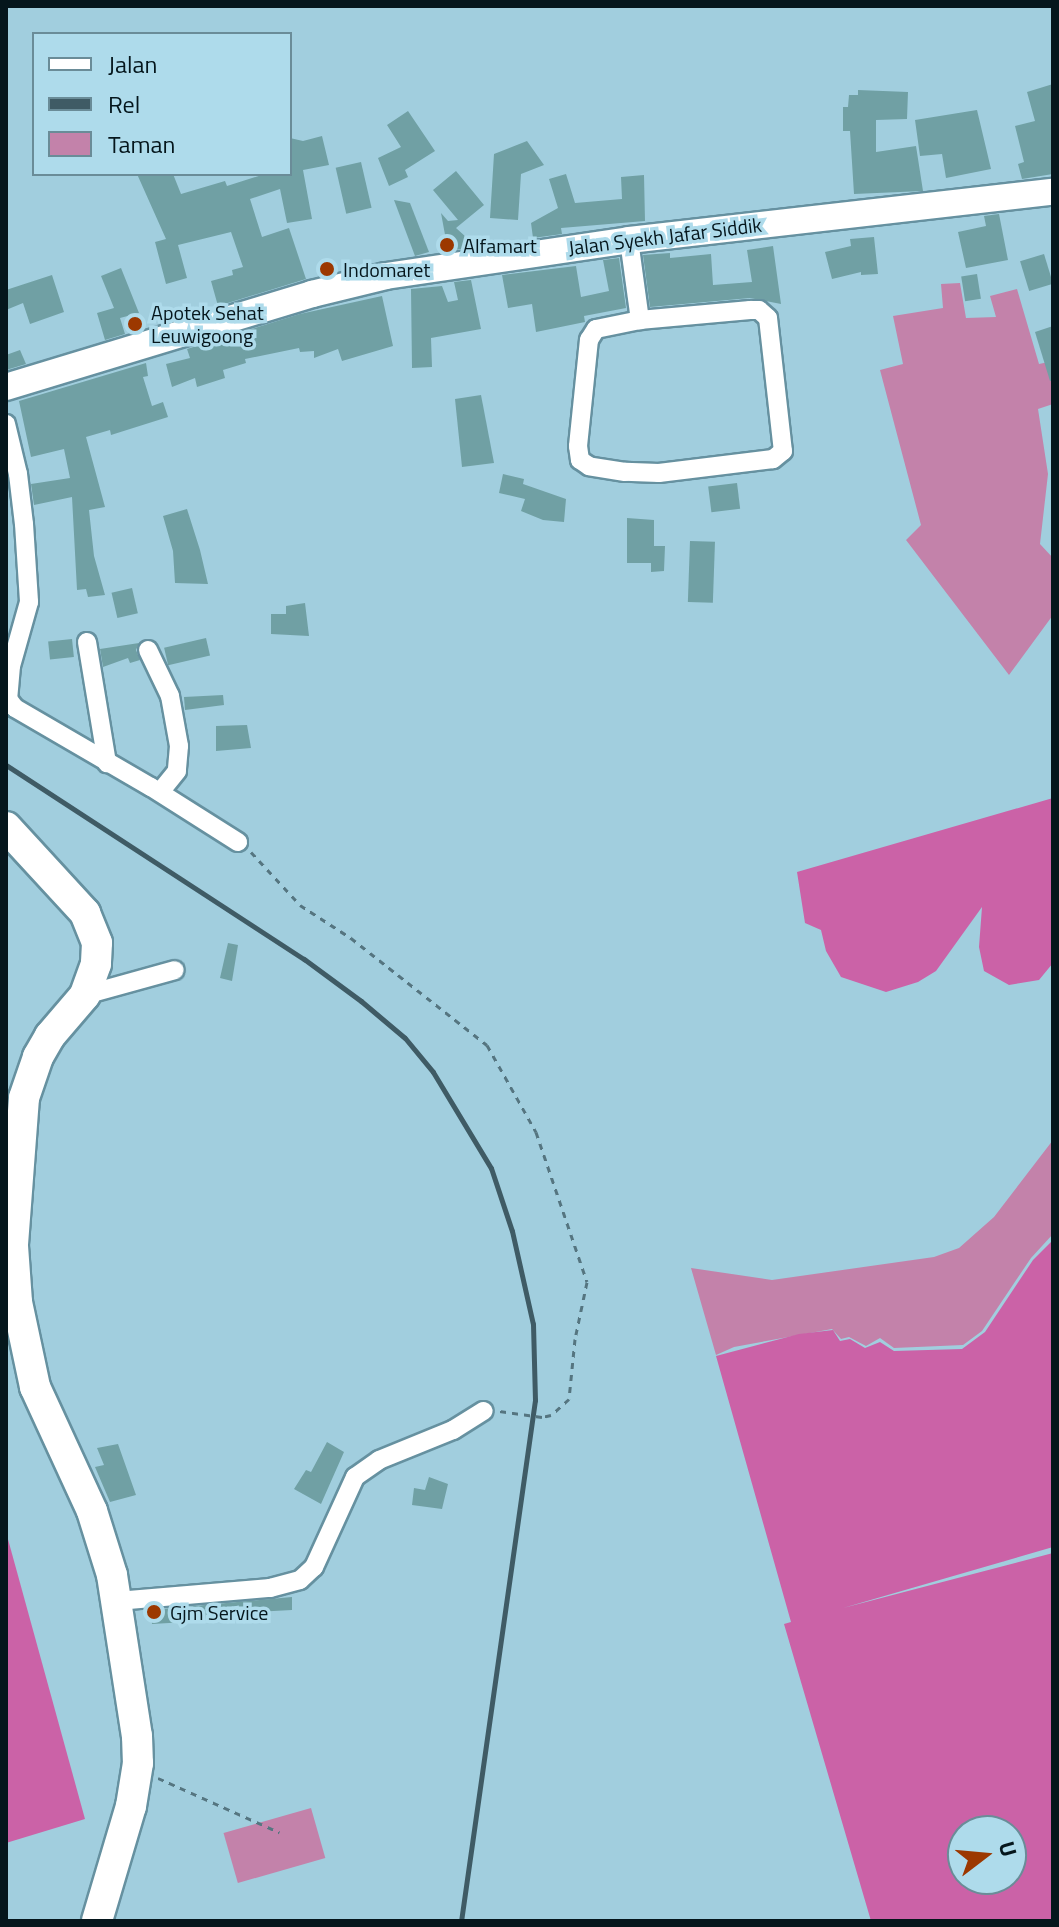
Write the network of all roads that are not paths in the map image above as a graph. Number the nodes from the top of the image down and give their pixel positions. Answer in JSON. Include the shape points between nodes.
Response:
{"nodes":[{"id":1,"x":1053,"y":192,"type":"edge"},
{"id":2,"x":629,"y":240,"type":"junction"},
{"id":3,"x":640,"y":320,"type":"junction"},
{"id":4,"x":6,"y":387,"type":"edge"},
{"id":5,"x":6,"y":424,"type":"edge"},
{"id":6,"x":87,"y":642,"type":"dead end"},
{"id":7,"x":148,"y":650,"type":"dead end"},
{"id":8,"x":107,"y":763,"type":"junction"},
{"id":9,"x":160,"y":792,"type":"junction"},
{"id":10,"x":6,"y":827,"type":"edge"},
{"id":11,"x":238,"y":842,"type":"road end"},
{"id":12,"x":175,"y":970,"type":"dead end"},
{"id":13,"x":85,"y":995,"type":"junction"},
{"id":14,"x":483,"y":1411,"type":"road end"},
{"id":15,"x":117,"y":1601,"type":"junction"},
{"id":16,"x":97,"y":1921,"type":"edge"}],
"edges":[{"from":1,"to":2,"type":"main road","name":"Jalan Syekh Jafar Siddik"},
{"from":2,"to":3,"type":"street"},
{"from":2,"to":4,"type":"main road","name":"Jalan Syekh Jafar Siddik","via":[[386,276]]},
{"from":3,"to":3,"type":"street","via":[[601,326],[591,335],[578,446],[583,463],[659,473],[773,459],[783,451],[765,313]]},
{"from":5,"to":8,"type":"street","via":[[24,524],[29,602],[11,666],[8,699]]},
{"from":6,"to":8,"type":"street"},
{"from":7,"to":9,"type":"street","via":[[170,696],[179,746],[177,771]]},
{"from":8,"to":9,"type":"street"},
{"from":9,"to":11,"type":"street"},
{"from":10,"to":13,"type":"main road","via":[[94,928],[96,964]]},
{"from":12,"to":13,"type":"street"},
{"from":13,"to":15,"type":"main road","via":[[50,1036],[28,1087],[17,1157],[13,1246],[17,1302],[35,1387],[92,1511]]},
{"from":14,"to":15,"type":"street","via":[[453,1430],[379,1460],[355,1477],[314,1567],[300,1580],[270,1588]]},
{"from":15,"to":16,"type":"main road","via":[[138,1766]]}]}
